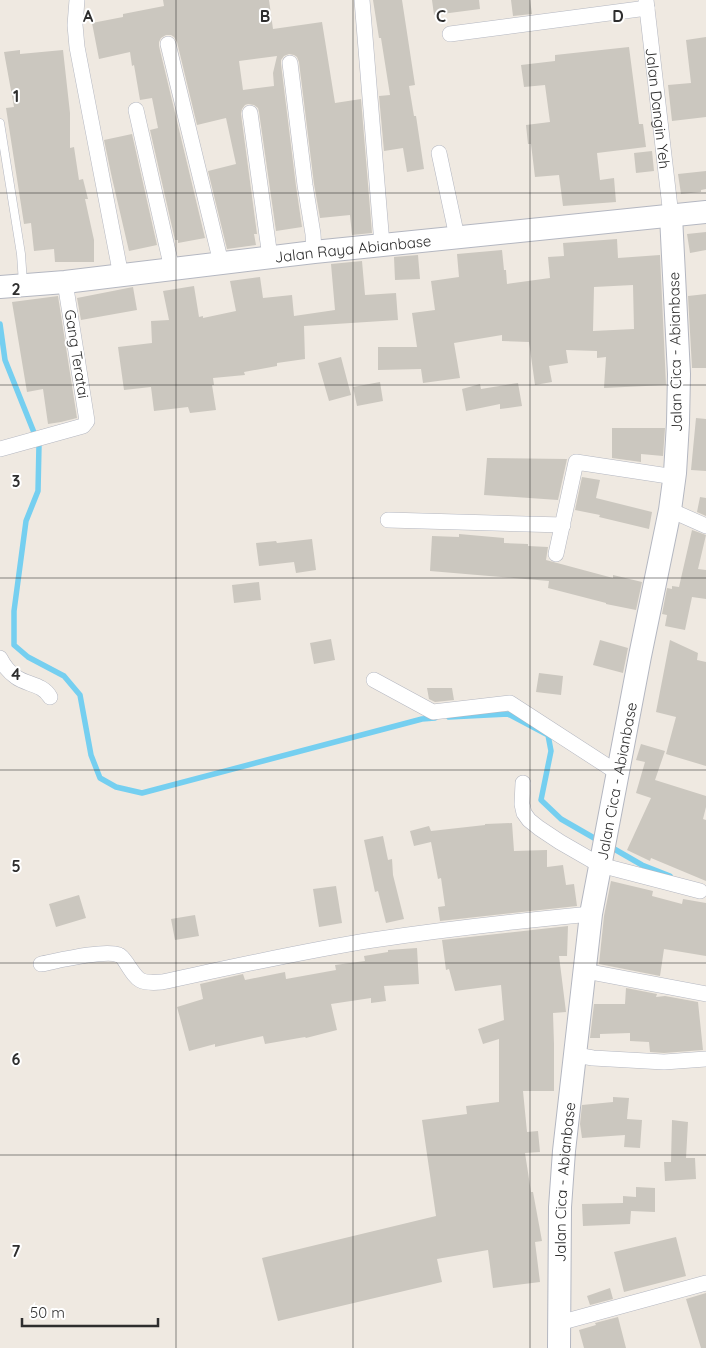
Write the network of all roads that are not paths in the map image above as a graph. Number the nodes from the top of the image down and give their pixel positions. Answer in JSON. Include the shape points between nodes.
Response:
{"nodes":[{"id":1,"x":77,"y":0,"type":"edge"},
{"id":2,"x":362,"y":0,"type":"edge"},
{"id":3,"x":646,"y":4,"type":"edge"},
{"id":4,"x":450,"y":34,"type":"dead end"},
{"id":5,"x":168,"y":44,"type":"dead end"},
{"id":6,"x":290,"y":63,"type":"dead end"},
{"id":7,"x":136,"y":110,"type":"dead end"},
{"id":8,"x":250,"y":113,"type":"dead end"},
{"id":9,"x":0,"y":123,"type":"edge"},
{"id":10,"x":439,"y":153,"type":"dead end"},
{"id":11,"x":706,"y":212,"type":"edge"},
{"id":12,"x":671,"y":216,"type":"junction"},
{"id":13,"x":458,"y":237,"type":"junction"},
{"id":14,"x":382,"y":244,"type":"junction"},
{"id":15,"x":314,"y":252,"type":"junction"},
{"id":16,"x":270,"y":257,"type":"junction"},
{"id":17,"x":221,"y":263,"type":"junction"},
{"id":18,"x":172,"y":268,"type":"junction"},
{"id":19,"x":121,"y":276,"type":"junction"},
{"id":20,"x":65,"y":282,"type":"junction"},
{"id":21,"x":12,"y":286,"type":"edge"},
{"id":22,"x":1,"y":449,"type":"edge"},
{"id":23,"x":674,"y":477,"type":"junction"},
{"id":24,"x":670,"y":510,"type":"junction"},
{"id":25,"x":388,"y":520,"type":"dead end"},
{"id":26,"x":563,"y":525,"type":"junction"},
{"id":27,"x":706,"y":526,"type":"edge"},
{"id":28,"x":556,"y":554,"type":"dead end"},
{"id":29,"x":0,"y":658,"type":"edge"},
{"id":30,"x":374,"y":680,"type":"dead end"},
{"id":31,"x":50,"y":698,"type":"dead end"},
{"id":32,"x":618,"y":773,"type":"junction"},
{"id":33,"x":523,"y":783,"type":"dead end"},
{"id":34,"x":601,"y":862,"type":"junction"},
{"id":35,"x":700,"y":891,"type":"dead end"},
{"id":36,"x":591,"y":914,"type":"junction"},
{"id":37,"x":41,"y":964,"type":"dead end"},
{"id":38,"x":585,"y":971,"type":"junction"},
{"id":39,"x":706,"y":994,"type":"edge"},
{"id":40,"x":576,"y":1055,"type":"junction"},
{"id":41,"x":706,"y":1059,"type":"edge"},
{"id":42,"x":706,"y":1283,"type":"edge"},
{"id":43,"x":559,"y":1323,"type":"junction"},
{"id":44,"x":559,"y":1348,"type":"edge"}],
"edges":[{"from":1,"to":19,"type":"street","via":[[77,47]]},
{"from":2,"to":14,"type":"street"},
{"from":3,"to":4,"type":"street"},
{"from":3,"to":12,"type":"street","name":"Jalan Dangin Yeh"},
{"from":5,"to":17,"type":"street"},
{"from":6,"to":15,"type":"street"},
{"from":7,"to":18,"type":"street"},
{"from":8,"to":16,"type":"street"},
{"from":9,"to":21,"type":"lane","via":[[21,254]]},
{"from":10,"to":13,"type":"street"},
{"from":11,"to":12,"type":"street","name":"Jalan Raya Abianbase"},
{"from":12,"to":13,"type":"street","name":"Jalan Raya Abianbase"},
{"from":12,"to":23,"type":"street","name":"Jalan Cica - Abianbase","via":[[679,374]]},
{"from":13,"to":14,"type":"street","name":"Jalan Raya Abianbase"},
{"from":14,"to":15,"type":"street","name":"Jalan Raya Abianbase"},
{"from":15,"to":16,"type":"street","name":"Jalan Raya Abianbase"},
{"from":16,"to":17,"type":"street","name":"Jalan Raya Abianbase"},
{"from":17,"to":18,"type":"street","name":"Jalan Raya Abianbase"},
{"from":18,"to":19,"type":"street","name":"Jalan Raya Abianbase"},
{"from":19,"to":20,"type":"street","name":"Jalan Raya Abianbase"},
{"from":20,"to":21,"type":"street","name":"Jalan Raya Abianbase"},
{"from":20,"to":22,"type":"street","name":"Gang Teratai","via":[[86,423]]},
{"from":23,"to":24,"type":"street","name":"Jalan Cica - Abianbase"},
{"from":23,"to":26,"type":"street","via":[[576,462]]},
{"from":24,"to":27,"type":"street"},
{"from":24,"to":32,"type":"street","name":"Jalan Cica - Abianbase"},
{"from":25,"to":26,"type":"street"},
{"from":26,"to":28,"type":"street"},
{"from":29,"to":31,"type":"street","via":[[6,669],[17,678],[37,685]]},
{"from":30,"to":32,"type":"street","via":[[433,712],[510,703]]},
{"from":32,"to":34,"type":"street","name":"Jalan Cica - Abianbase"},
{"from":33,"to":34,"type":"street","via":[[522,804],[530,820],[560,842]]},
{"from":34,"to":35,"type":"street"},
{"from":34,"to":36,"type":"street","name":"Jalan Cica - Abianbase"},
{"from":36,"to":37,"type":"street","via":[[372,940],[162,982],[150,983],[136,978],[119,955],[97,954]]},
{"from":36,"to":38,"type":"street","name":"Jalan Cica - Abianbase"},
{"from":38,"to":39,"type":"street"},
{"from":38,"to":40,"type":"street","name":"Jalan Cica - Abianbase"},
{"from":40,"to":41,"type":"street","via":[[664,1062]]},
{"from":40,"to":43,"type":"street","name":"Jalan Cica - Abianbase","via":[[564,1151]]},
{"from":42,"to":43,"type":"street"},
{"from":43,"to":44,"type":"street","name":"Jalan Cica - Abianbase"}]}
